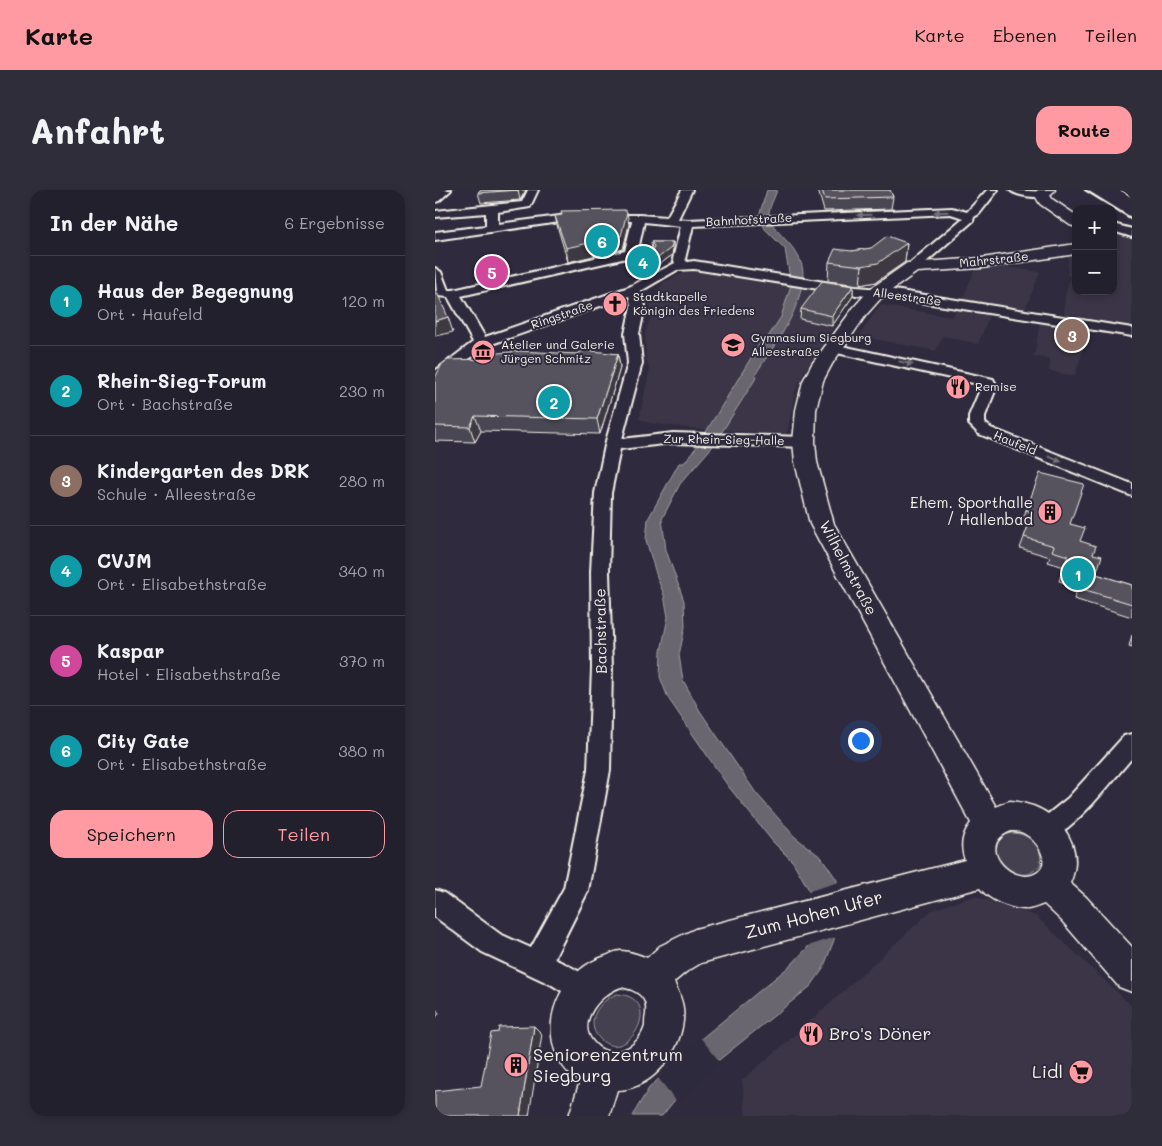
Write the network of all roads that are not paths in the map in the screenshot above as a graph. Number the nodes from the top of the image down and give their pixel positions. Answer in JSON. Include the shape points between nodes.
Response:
{"nodes":[{"id":1,"x":446,"y":190,"type":"edge"},
{"id":2,"x":533,"y":190,"type":"edge"},
{"id":3,"x":687,"y":190,"type":"edge"},
{"id":4,"x":993,"y":190,"type":"edge"},
{"id":5,"x":1015,"y":190,"type":"edge"},
{"id":6,"x":1045,"y":192,"type":"edge"},
{"id":7,"x":435,"y":199,"type":"edge"},
{"id":8,"x":492,"y":209,"type":"junction"},
{"id":9,"x":435,"y":214,"type":"edge"},
{"id":10,"x":968,"y":216,"type":"junction"},
{"id":11,"x":639,"y":218,"type":"junction"},
{"id":12,"x":1072,"y":219,"type":"edge"},
{"id":13,"x":671,"y":221,"type":"junction"},
{"id":14,"x":689,"y":222,"type":"junction"},
{"id":15,"x":492,"y":228,"type":"junction"},
{"id":16,"x":1117,"y":228,"type":"edge"},
{"id":17,"x":1132,"y":233,"type":"edge"},
{"id":18,"x":435,"y":236,"type":"edge"},
{"id":19,"x":938,"y":247,"type":"junction"},
{"id":20,"x":1072,"y":251,"type":"edge"},
{"id":21,"x":631,"y":253,"type":"junction"},
{"id":22,"x":647,"y":254,"type":"edge"},
{"id":23,"x":665,"y":258,"type":"edge"},
{"id":24,"x":681,"y":262,"type":"junction"},
{"id":25,"x":959,"y":264,"type":"junction"},
{"id":26,"x":913,"y":267,"type":"junction"},
{"id":27,"x":435,"y":272,"type":"edge"},
{"id":28,"x":634,"y":290,"type":"junction"},
{"id":29,"x":877,"y":293,"type":"junction"},
{"id":30,"x":453,"y":294,"type":"junction"},
{"id":31,"x":1132,"y":332,"type":"edge"},
{"id":32,"x":481,"y":343,"type":"junction"},
{"id":33,"x":833,"y":348,"type":"junction"},
{"id":34,"x":620,"y":362,"type":"edge"},
{"id":35,"x":481,"y":363,"type":"edge"},
{"id":36,"x":635,"y":363,"type":"junction"},
{"id":37,"x":452,"y":365,"type":"junction"},
{"id":38,"x":435,"y":378,"type":"edge"},
{"id":39,"x":804,"y":442,"type":"junction"},
{"id":40,"x":614,"y":445,"type":"junction"},
{"id":41,"x":1132,"y":490,"type":"edge"},
{"id":42,"x":1132,"y":744,"type":"edge"},
{"id":43,"x":989,"y":824,"type":"junction"},
{"id":44,"x":1046,"y":830,"type":"junction"},
{"id":45,"x":985,"y":871,"type":"junction"},
{"id":46,"x":1049,"y":886,"type":"junction"},
{"id":47,"x":435,"y":902,"type":"edge"},
{"id":48,"x":535,"y":964,"type":"junction"},
{"id":49,"x":1132,"y":974,"type":"edge"},
{"id":50,"x":651,"y":978,"type":"junction"},
{"id":51,"x":582,"y":990,"type":"junction"},
{"id":52,"x":603,"y":1071,"type":"junction"},
{"id":53,"x":589,"y":1116,"type":"edge"}],
"edges":[{"from":1,"to":7,"type":"street"},
{"from":2,"to":8,"type":"street","via":[[526,206]]},
{"from":3,"to":13,"type":"street"},
{"from":4,"to":10,"type":"street","name":"Wilhelmstraße"},
{"from":5,"to":6,"type":"street"},
{"from":6,"to":12,"type":"main road","via":[[1045,201]]},
{"from":8,"to":9,"type":"street"},
{"from":8,"to":15,"type":"street"},
{"from":10,"to":14,"type":"street","name":"Bahnhofstraße","one_way":true,"via":[[952,211]]},
{"from":10,"to":19,"type":"street","name":"Wilhelmstraße","via":[[969,219]]},
{"from":11,"to":13,"type":"street","name":"Bahnhofstraße"},
{"from":11,"to":15,"type":"street","name":"Bahnhofstraße","via":[[567,218]]},
{"from":11,"to":21,"type":"street"},
{"from":13,"to":14,"type":"street","name":"Bahnhofstraße"},
{"from":14,"to":24,"type":"street"},
{"from":15,"to":18,"type":"street","name":"Bahnhofstraße"},
{"from":16,"to":17,"type":"street"},
{"from":19,"to":25,"type":"street","via":[[938,257]]},
{"from":19,"to":26,"type":"street","name":"Wilhelmstraße"},
{"from":20,"to":25,"type":"main road","name":"Mahrstraße"},
{"from":21,"to":22,"type":"street"},
{"from":21,"to":30,"type":"street"},
{"from":23,"to":24,"type":"street","name":"Alleestraße"},
{"from":24,"to":28,"type":"street","name":"Ringstraße"},
{"from":24,"to":29,"type":"street","name":"Alleestraße"},
{"from":25,"to":26,"type":"main road","name":"Mahrstraße"},
{"from":26,"to":29,"type":"main road","name":"Wilhelmstraße"},
{"from":27,"to":30,"type":"street","via":[[443,293]]},
{"from":28,"to":32,"type":"street","name":"Ringstraße"},
{"from":28,"to":36,"type":"street","name":"Bachstraße","via":[[638,306],[631,334]]},
{"from":29,"to":31,"type":"street","name":"Alleestraße"},
{"from":29,"to":33,"type":"main road","name":"Wilhelmstraße"},
{"from":30,"to":32,"type":"street"},
{"from":32,"to":37,"type":"street","name":"Ringstraße"},
{"from":33,"to":39,"type":"main road","name":"Wilhelmstraße","via":[[813,381],[806,410]]},
{"from":33,"to":41,"type":"street","name":"Haufeld","one_way":true,"via":[[989,382],[977,416],[977,424],[985,431]]},
{"from":34,"to":36,"type":"street"},
{"from":35,"to":37,"type":"street"},
{"from":36,"to":40,"type":"street","name":"Bachstraße"},
{"from":37,"to":38,"type":"street","name":"Ringstraße"},
{"from":39,"to":40,"type":"street","name":"Zur Rhein-Sieg-Halle","via":[[673,438]]},
{"from":39,"to":43,"type":"main road","name":"Wilhelmstraße","via":[[822,524]]},
{"from":40,"to":48,"type":"street","name":"Bachstraße","via":[[603,494],[599,770],[576,891]]},
{"from":42,"to":44,"type":"street","via":[[1076,805]]},
{"from":43,"to":44,"type":"main road","via":[[1010,816],[1035,822]]},
{"from":43,"to":45,"type":"main road","via":[[982,832],[978,850]]},
{"from":44,"to":46,"type":"main road","via":[[1059,853],[1060,865]]},
{"from":45,"to":46,"type":"main road","via":[[1000,884],[1019,892],[1030,893]]},
{"from":45,"to":50,"type":"main road","name":"Zum Hohen Ufer","via":[[695,947],[673,959]]},
{"from":46,"to":49,"type":"main road"},
{"from":47,"to":48,"type":"street","via":[[491,944]]},
{"from":48,"to":51,"type":"street"},
{"from":50,"to":51,"type":"main road","via":[[632,970],[610,970]]},
{"from":50,"to":52,"type":"main road","via":[[664,1000],[666,1014],[659,1042],[635,1066]]},
{"from":51,"to":52,"type":"main road","via":[[574,1003],[569,1032],[573,1046],[585,1062]]},
{"from":52,"to":53,"type":"main road"}]}
